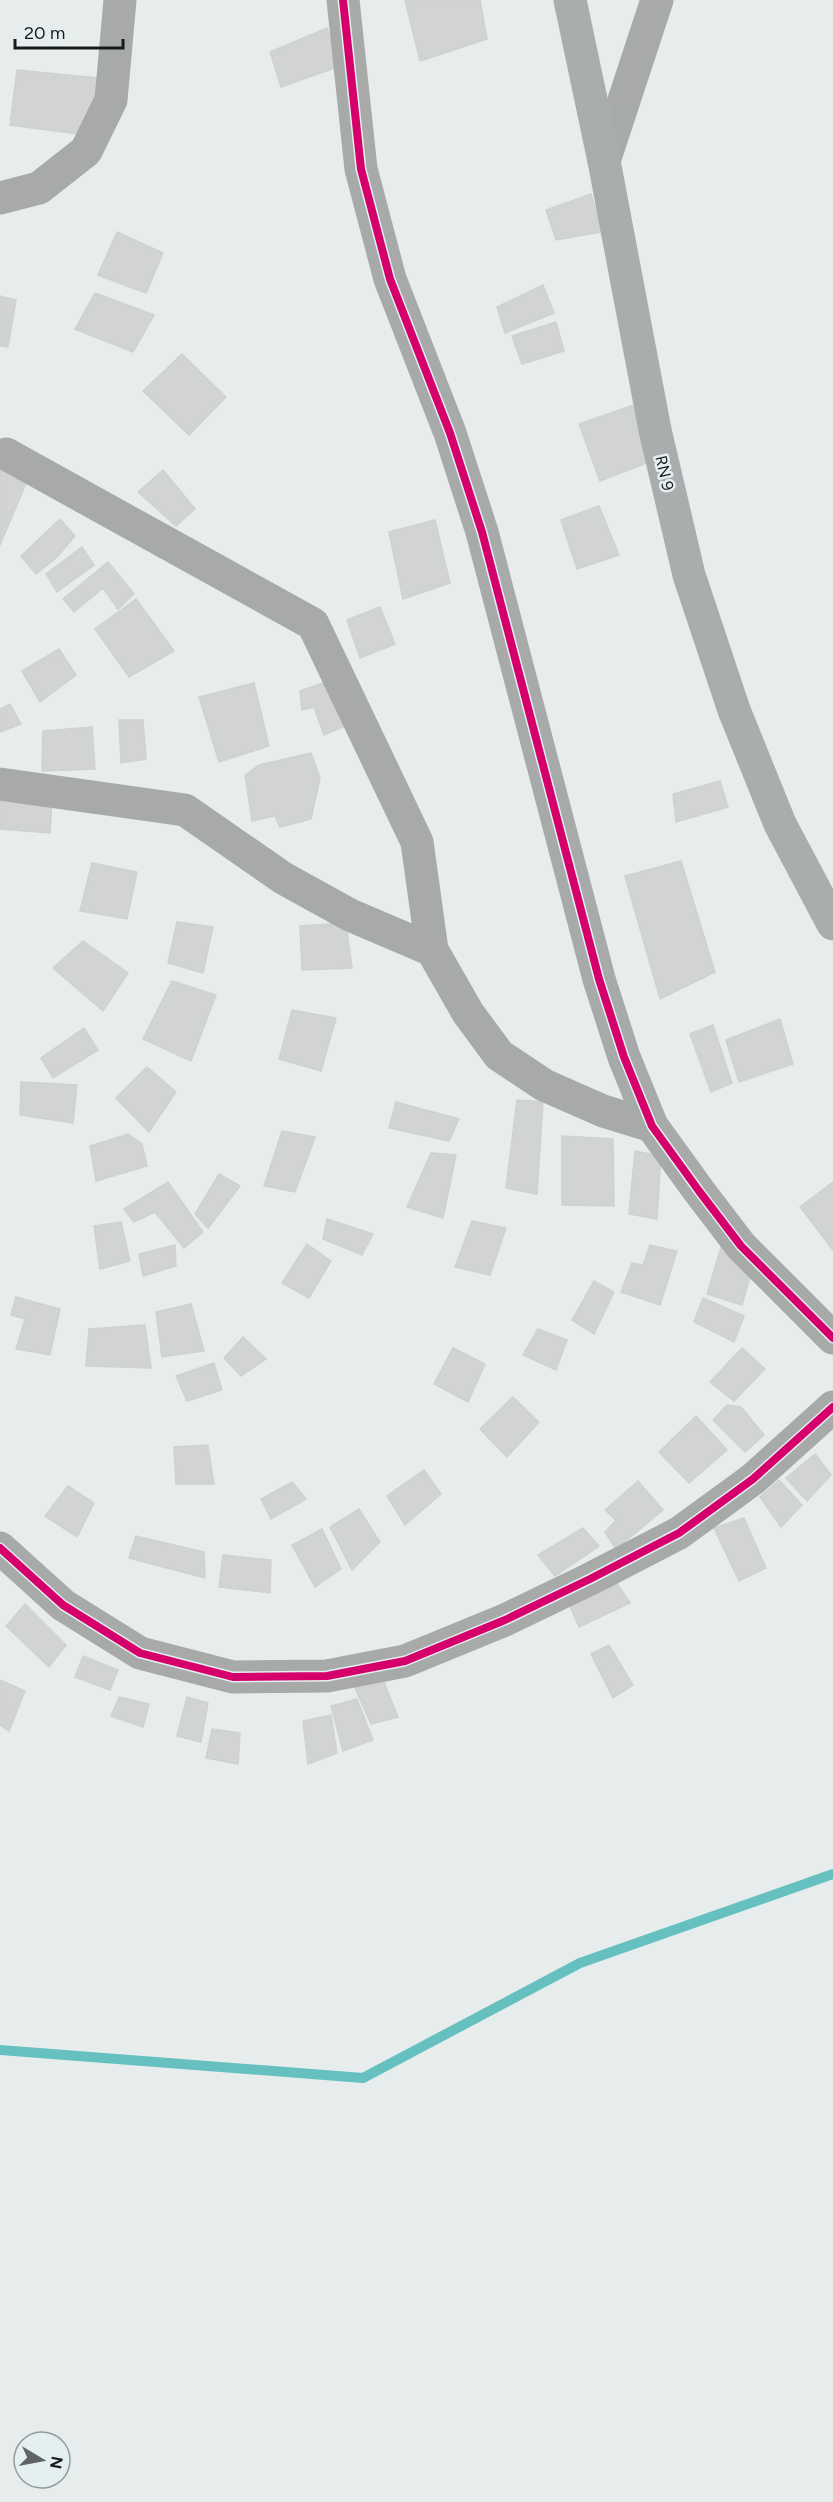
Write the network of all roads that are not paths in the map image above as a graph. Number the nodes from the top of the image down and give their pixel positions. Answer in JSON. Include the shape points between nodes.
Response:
{"nodes":[{"id":1,"x":120,"y":0,"type":"edge"},
{"id":2,"x":343,"y":0,"type":"edge"},
{"id":3,"x":570,"y":0,"type":"edge"},
{"id":4,"x":657,"y":0,"type":"edge"},
{"id":5,"x":604,"y":161,"type":"junction"},
{"id":6,"x":0,"y":198,"type":"edge"},
{"id":7,"x":6,"y":454,"type":"dead end"},
{"id":8,"x":0,"y":784,"type":"edge"},
{"id":9,"x":833,"y":924,"type":"edge"},
{"id":10,"x":432,"y":950,"type":"junction"},
{"id":11,"x":652,"y":1126,"type":"junction"},
{"id":12,"x":833,"y":1338,"type":"edge"},
{"id":13,"x":833,"y":1407,"type":"edge"},
{"id":14,"x":0,"y":1548,"type":"edge"}],
"edges":[{"from":1,"to":6,"type":"street","via":[[111,100],[86,151],[39,188]]},
{"from":2,"to":11,"type":"street","via":[[362,168],[390,279],[450,433],[482,532],[599,979]]},
{"from":3,"to":5,"type":"main road","name":"RN 9","number":"RN 9"},
{"from":4,"to":5,"type":"street"},
{"from":5,"to":9,"type":"main road","name":"RN 9","number":"RN 9","via":[[655,430],[689,575],[734,710],[780,824]]},
{"from":7,"to":10,"type":"street","via":[[313,624],[417,842]]},
{"from":8,"to":10,"type":"street","via":[[185,810],[284,878],[350,915]]},
{"from":10,"to":11,"type":"street","via":[[468,1013],[500,1055],[544,1085],[603,1111]]},
{"from":11,"to":12,"type":"street","via":[[741,1246]]},
{"from":13,"to":14,"type":"street","via":[[753,1479],[679,1533],[505,1620],[405,1661],[327,1676],[233,1677],[140,1653],[63,1605]]}]}
